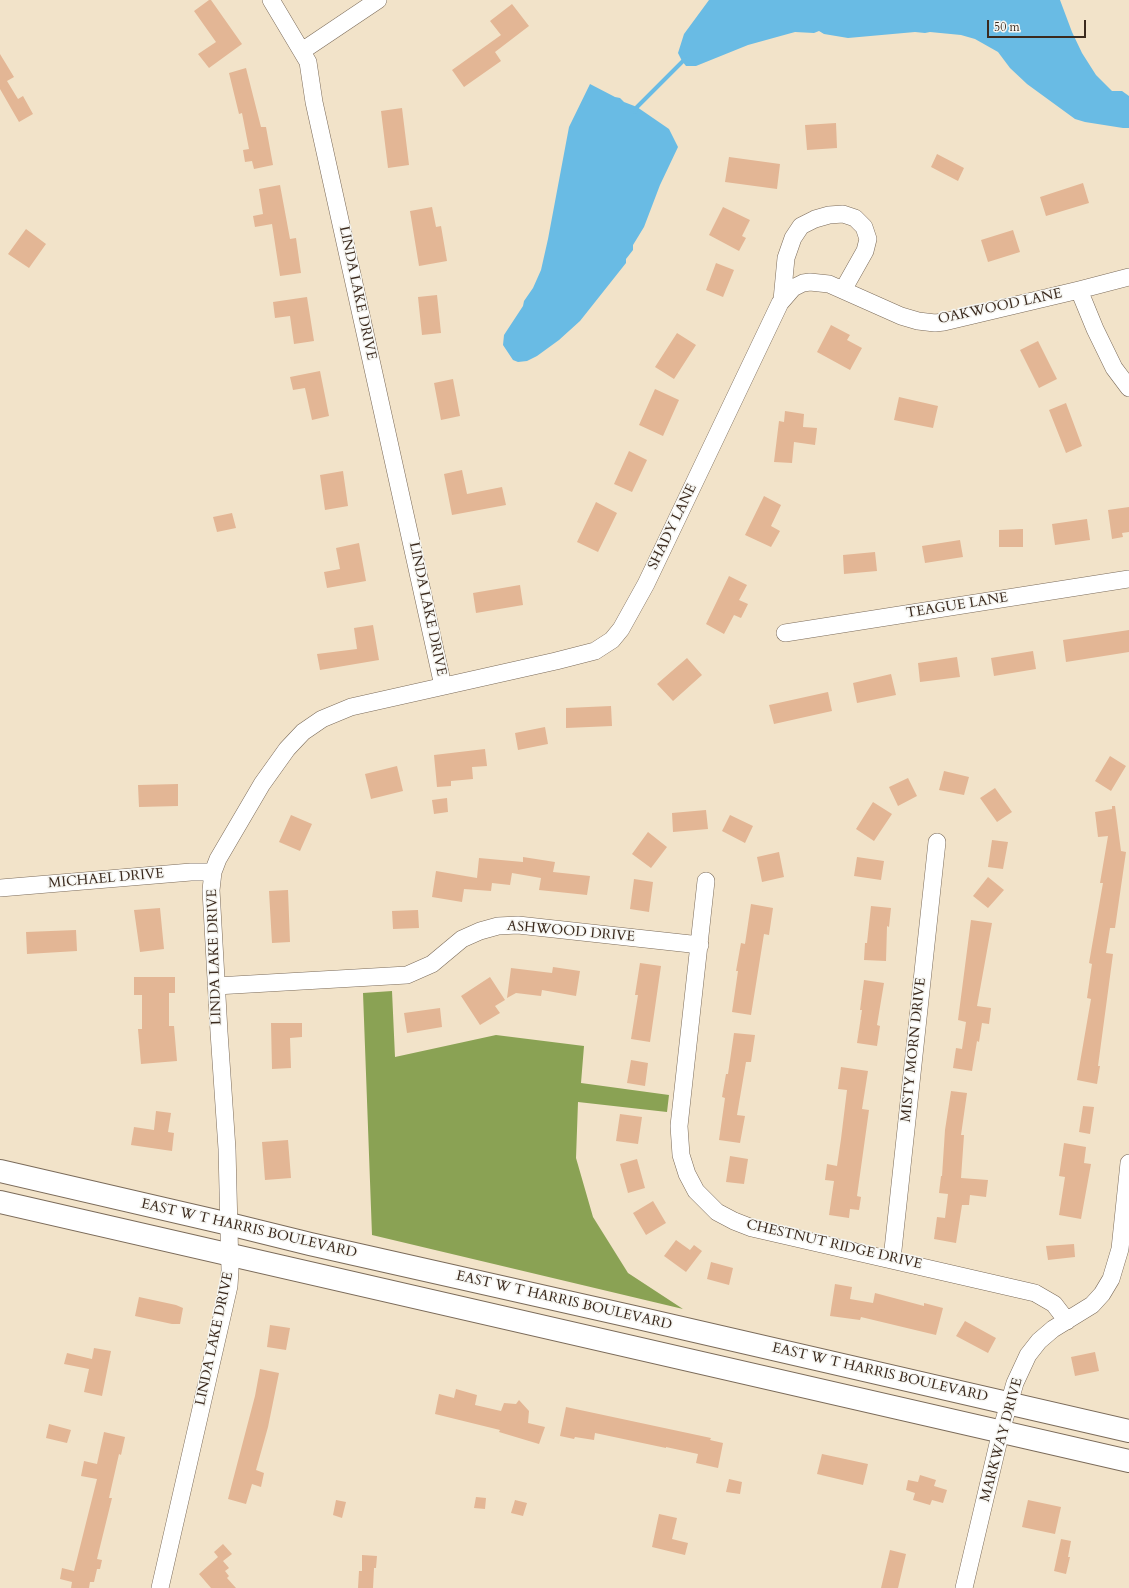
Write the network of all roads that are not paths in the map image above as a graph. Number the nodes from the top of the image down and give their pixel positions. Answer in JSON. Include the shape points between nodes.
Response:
{"nodes":[{"id":1,"x":271,"y":0,"type":"edge"},
{"id":2,"x":378,"y":0,"type":"edge"},
{"id":3,"x":302,"y":51,"type":"junction"},
{"id":4,"x":1129,"y":277,"type":"edge"},
{"id":5,"x":836,"y":287,"type":"junction"},
{"id":6,"x":1079,"y":290,"type":"junction"},
{"id":7,"x":782,"y":300,"type":"junction"},
{"id":8,"x":1129,"y":388,"type":"edge"},
{"id":9,"x":1129,"y":579,"type":"edge"},
{"id":10,"x":785,"y":633,"type":"dead end"},
{"id":11,"x":443,"y":686,"type":"junction"},
{"id":12,"x":937,"y":842,"type":"dead end"},
{"id":13,"x":213,"y":872,"type":"junction"},
{"id":14,"x":706,"y":881,"type":"dead end"},
{"id":15,"x":0,"y":888,"type":"edge"},
{"id":16,"x":700,"y":945,"type":"junction"},
{"id":17,"x":216,"y":986,"type":"junction"},
{"id":18,"x":1129,"y":1163,"type":"edge"},
{"id":19,"x":0,"y":1171,"type":"edge"},
{"id":20,"x":0,"y":1202,"type":"edge"},
{"id":21,"x":229,"y":1224,"type":"junction"},
{"id":22,"x":230,"y":1254,"type":"junction"},
{"id":23,"x":892,"y":1259,"type":"junction"},
{"id":24,"x":1067,"y":1321,"type":"junction"},
{"id":25,"x":1008,"y":1403,"type":"junction"},
{"id":26,"x":1001,"y":1431,"type":"junction"},
{"id":27,"x":1129,"y":1431,"type":"edge"},
{"id":28,"x":1129,"y":1461,"type":"edge"},
{"id":29,"x":160,"y":1588,"type":"edge"},
{"id":30,"x":964,"y":1588,"type":"edge"}],
"edges":[{"from":1,"to":3,"type":"street","name":"LINDA LAKE DRIVE"},
{"from":2,"to":3,"type":"street"},
{"from":3,"to":11,"type":"street","name":"LINDA LAKE DRIVE","via":[[308,62],[314,102]]},
{"from":4,"to":6,"type":"street","name":"OAKWOOD LANE"},
{"from":5,"to":6,"type":"street","name":"OAKWOOD LANE","via":[[901,316],[935,323]]},
{"from":5,"to":7,"type":"street","name":"SHADY LANE","via":[[817,282],[803,283],[788,292]]},
{"from":5,"to":7,"type":"street","via":[[865,251],[868,239],[864,227],[855,218],[843,214],[815,219],[801,226],[792,238],[786,258]]},
{"from":6,"to":8,"type":"street","via":[[1114,368]]},
{"from":7,"to":11,"type":"street","name":"SHADY LANE","via":[[646,584],[612,640],[595,651]]},
{"from":9,"to":10,"type":"street","name":"TEAGUE LANE"},
{"from":11,"to":13,"type":"street","name":"LINDA LAKE DRIVE","via":[[351,707],[328,715],[303,732],[287,749],[262,784]]},
{"from":12,"to":23,"type":"street","name":"MISTY MORN DRIVE"},
{"from":13,"to":15,"type":"street","name":"MICHAEL DRIVE"},
{"from":13,"to":17,"type":"street","name":"LINDA LAKE DRIVE","via":[[211,890]]},
{"from":14,"to":16,"type":"street","name":"CHESTNUT RIDGE DRIVE"},
{"from":16,"to":17,"type":"street","name":"ASHWOOD DRIVE","via":[[518,925],[498,926],[462,939],[432,964],[407,975]]},
{"from":16,"to":23,"type":"street","name":"CHESTNUT RIDGE DRIVE","via":[[679,1126],[681,1155],[696,1191],[717,1212],[740,1224]]},
{"from":17,"to":21,"type":"street","name":"LINDA LAKE DRIVE","via":[[227,1149]]},
{"from":18,"to":24,"type":"street","name":"MARKWAY DRIVE","via":[[1120,1249],[1111,1278],[1092,1305]]},
{"from":19,"to":21,"type":"main road","name":"EAST W T HARRIS BOULEVARD"},
{"from":20,"to":22,"type":"main road","name":"EAST W T HARRIS BOULEVARD"},
{"from":21,"to":22,"type":"street","name":"LINDA LAKE DRIVE"},
{"from":21,"to":25,"type":"main road","name":"EAST W T HARRIS BOULEVARD"},
{"from":22,"to":26,"type":"main road","name":"EAST W T HARRIS BOULEVARD"},
{"from":22,"to":29,"type":"street","name":"LINDA LAKE DRIVE","via":[[229,1286]]},
{"from":23,"to":24,"type":"street","name":"CHESTNUT RIDGE DRIVE","via":[[1035,1292],[1054,1304]]},
{"from":24,"to":25,"type":"street","name":"MARKWAY DRIVE","via":[[1039,1341],[1028,1355]]},
{"from":25,"to":26,"type":"street","name":"MARKWAY DRIVE"},
{"from":25,"to":27,"type":"main road","name":"EAST W T HARRIS BOULEVARD"},
{"from":26,"to":28,"type":"main road","name":"EAST W T HARRIS BOULEVARD"},
{"from":26,"to":30,"type":"street","name":"MARKWAY DRIVE"}]}
